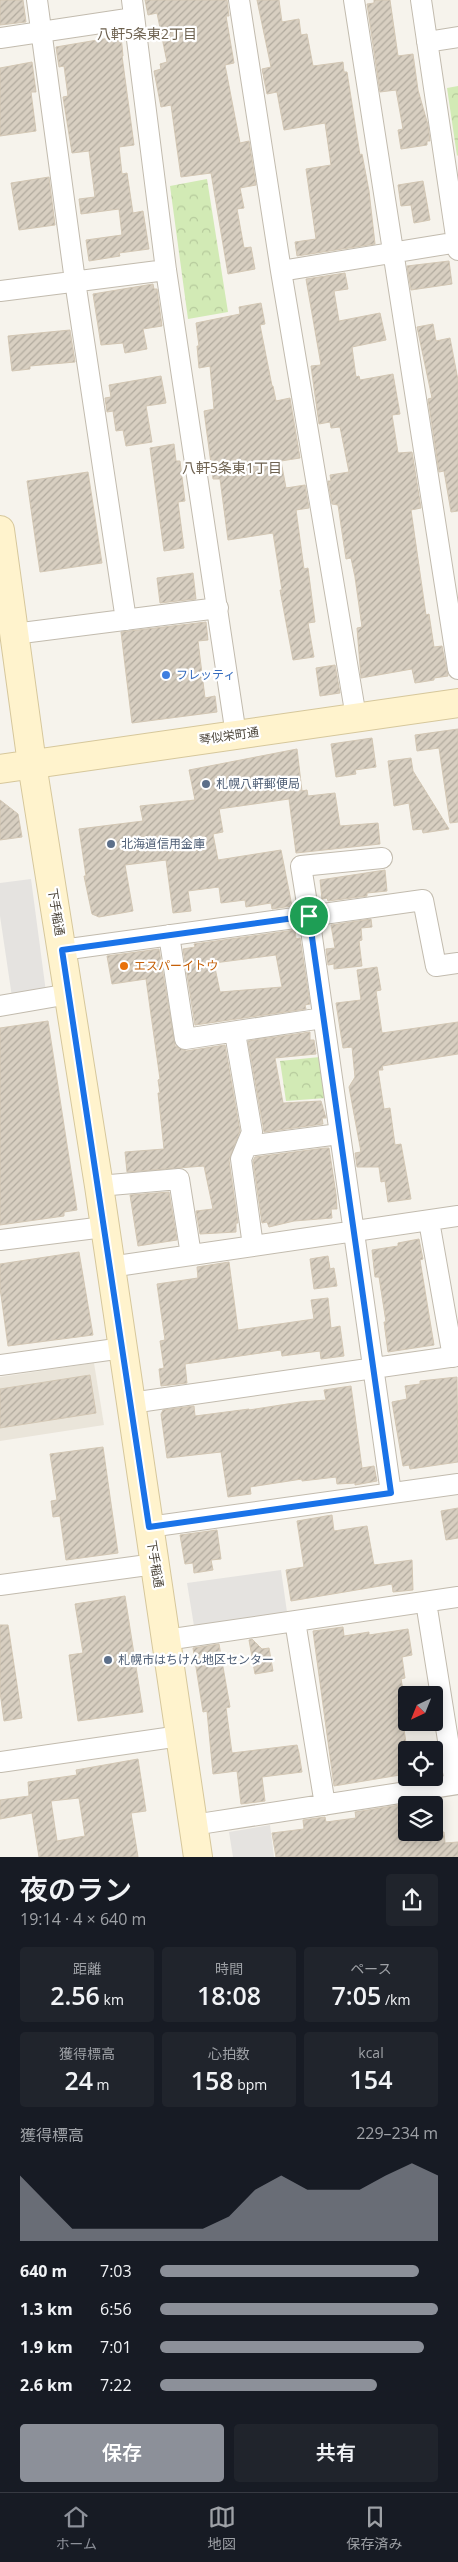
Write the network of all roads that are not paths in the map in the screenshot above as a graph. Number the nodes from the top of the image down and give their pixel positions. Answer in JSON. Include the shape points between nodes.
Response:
{"nodes":[{"id":1,"x":37,"y":0,"type":"edge"},
{"id":2,"x":239,"y":0,"type":"edge"},
{"id":3,"x":354,"y":0,"type":"edge"},
{"id":4,"x":421,"y":0,"type":"edge"},
{"id":5,"x":133,"y":9,"type":"edge"},
{"id":6,"x":42,"y":33,"type":"junction"},
{"id":7,"x":0,"y":38,"type":"edge"},
{"id":8,"x":458,"y":38,"type":"edge"},
{"id":9,"x":427,"y":42,"type":"junction"},
{"id":10,"x":458,"y":245,"type":"edge"},
{"id":11,"x":392,"y":252,"type":"junction"},
{"id":12,"x":166,"y":270,"type":"junction"},
{"id":13,"x":281,"y":270,"type":"junction"},
{"id":14,"x":75,"y":281,"type":"junction"},
{"id":15,"x":0,"y":291,"type":"edge"},
{"id":16,"x":0,"y":530,"type":"edge"},
{"id":17,"x":218,"y":608,"type":"junction"},
{"id":18,"x":126,"y":620,"type":"junction"},
{"id":19,"x":14,"y":634,"type":"junction"},
{"id":20,"x":458,"y":669,"type":"edge"},
{"id":21,"x":458,"y":703,"type":"edge"},
{"id":22,"x":356,"y":717,"type":"junction"},
{"id":23,"x":236,"y":735,"type":"junction"},
{"id":24,"x":32,"y":764,"type":"junction"},
{"id":25,"x":0,"y":769,"type":"edge"},
{"id":26,"x":382,"y":858,"type":"dead end"},
{"id":27,"x":309,"y":916,"type":"junction"},
{"id":28,"x":169,"y":935,"type":"junction"},
{"id":29,"x":62,"y":950,"type":"junction"},
{"id":30,"x":458,"y":963,"type":"edge"},
{"id":31,"x":69,"y":994,"type":"junction"},
{"id":32,"x":0,"y":1006,"type":"edge"},
{"id":33,"x":323,"y":1018,"type":"junction"},
{"id":34,"x":235,"y":1032,"type":"junction"},
{"id":35,"x":339,"y":1134,"type":"junction"},
{"id":36,"x":246,"y":1146,"type":"junction"},
{"id":37,"x":99,"y":1186,"type":"junction"},
{"id":38,"x":458,"y":1216,"type":"edge"},
{"id":39,"x":429,"y":1221,"type":"junction"},
{"id":40,"x":104,"y":1226,"type":"junction"},
{"id":41,"x":353,"y":1232,"type":"junction"},
{"id":42,"x":0,"y":1240,"type":"edge"},
{"id":43,"x":253,"y":1246,"type":"junction"},
{"id":44,"x":191,"y":1255,"type":"junction"},
{"id":45,"x":110,"y":1267,"type":"junction"},
{"id":46,"x":123,"y":1348,"type":"junction"},
{"id":47,"x":456,"y":1357,"type":"edge"},
{"id":48,"x":0,"y":1365,"type":"edge"},
{"id":49,"x":373,"y":1370,"type":"junction"},
{"id":50,"x":131,"y":1403,"type":"junction"},
{"id":51,"x":458,"y":1484,"type":"edge"},
{"id":52,"x":391,"y":1493,"type":"junction"},
{"id":53,"x":149,"y":1527,"type":"junction"},
{"id":54,"x":155,"y":1564,"type":"junction"},
{"id":55,"x":0,"y":1585,"type":"edge"},
{"id":56,"x":458,"y":1597,"type":"edge"},
{"id":57,"x":426,"y":1602,"type":"junction"},
{"id":58,"x":295,"y":1621,"type":"junction"},
{"id":59,"x":166,"y":1640,"type":"junction"},
{"id":60,"x":180,"y":1736,"type":"junction"},
{"id":61,"x":0,"y":1762,"type":"edge"},
{"id":62,"x":457,"y":1784,"type":"edge"},
{"id":63,"x":326,"y":1804,"type":"junction"},
{"id":64,"x":193,"y":1825,"type":"junction"},
{"id":65,"x":198,"y":1857,"type":"edge"}],
"edges":[{"from":1,"to":6,"type":"street"},
{"from":2,"to":13,"type":"street"},
{"from":3,"to":11,"type":"street"},
{"from":4,"to":9,"type":"street"},
{"from":5,"to":6,"type":"street"},
{"from":5,"to":12,"type":"street"},
{"from":6,"to":7,"type":"street"},
{"from":6,"to":14,"type":"street"},
{"from":8,"to":9,"type":"street"},
{"from":9,"to":10,"type":"street"},
{"from":10,"to":11,"type":"street"},
{"from":11,"to":13,"type":"street"},
{"from":11,"to":20,"type":"street"},
{"from":12,"to":14,"type":"street"},
{"from":12,"to":17,"type":"street"},
{"from":13,"to":22,"type":"street"},
{"from":14,"to":15,"type":"street"},
{"from":14,"to":18,"type":"street"},
{"from":16,"to":19,"type":"main road","name":"下手稲通"},
{"from":17,"to":18,"type":"street"},
{"from":17,"to":23,"type":"street"},
{"from":18,"to":19,"type":"street"},
{"from":19,"to":24,"type":"main road","name":"下手稲通"},
{"from":21,"to":22,"type":"main road","name":"琴似栄町通"},
{"from":22,"to":23,"type":"main road","name":"琴似栄町通"},
{"from":23,"to":24,"type":"main road","name":"琴似栄町通"},
{"from":24,"to":25,"type":"main road","name":"琴似栄町通"},
{"from":24,"to":29,"type":"main road","name":"下手稲通"},
{"from":26,"to":27,"type":"street","via":[[301,866]]},
{"from":27,"to":28,"type":"street"},
{"from":27,"to":30,"type":"street","via":[[423,900],[436,966]]},
{"from":27,"to":33,"type":"street"},
{"from":28,"to":29,"type":"street"},
{"from":28,"to":34,"type":"street","via":[[185,1039]]},
{"from":29,"to":31,"type":"main road","name":"下手稲通"},
{"from":31,"to":32,"type":"street"},
{"from":31,"to":37,"type":"main road","name":"下手稲通"},
{"from":33,"to":34,"type":"street"},
{"from":33,"to":35,"type":"street"},
{"from":34,"to":36,"type":"street","via":[[252,1132]]},
{"from":35,"to":36,"type":"street"},
{"from":35,"to":41,"type":"street"},
{"from":36,"to":43,"type":"street","via":[[241,1159]]},
{"from":37,"to":40,"type":"main road","name":"下手稲通"},
{"from":37,"to":44,"type":"street","via":[[179,1179]]},
{"from":38,"to":39,"type":"street"},
{"from":39,"to":41,"type":"street"},
{"from":39,"to":47,"type":"street"},
{"from":40,"to":42,"type":"street"},
{"from":40,"to":45,"type":"main road","name":"下手稲通"},
{"from":41,"to":43,"type":"street"},
{"from":41,"to":49,"type":"street"},
{"from":43,"to":44,"type":"street"},
{"from":44,"to":45,"type":"street"},
{"from":45,"to":46,"type":"main road","name":"下手稲通"},
{"from":46,"to":48,"type":"street"},
{"from":46,"to":50,"type":"main road","name":"下手稲通"},
{"from":47,"to":49,"type":"street"},
{"from":49,"to":50,"type":"street"},
{"from":49,"to":52,"type":"street"},
{"from":50,"to":53,"type":"main road","name":"下手稲通"},
{"from":51,"to":52,"type":"street"},
{"from":52,"to":53,"type":"street"},
{"from":53,"to":54,"type":"main road","name":"下手稲通"},
{"from":54,"to":55,"type":"street"},
{"from":54,"to":59,"type":"main road","name":"下手稲通"},
{"from":56,"to":57,"type":"street"},
{"from":57,"to":58,"type":"street"},
{"from":57,"to":62,"type":"street"},
{"from":58,"to":59,"type":"street"},
{"from":58,"to":63,"type":"street"},
{"from":59,"to":60,"type":"main road","name":"下手稲通"},
{"from":60,"to":61,"type":"street"},
{"from":60,"to":64,"type":"main road","name":"下手稲通"},
{"from":62,"to":63,"type":"street"},
{"from":63,"to":64,"type":"street"},
{"from":64,"to":65,"type":"main road","name":"下手稲通"}]}
